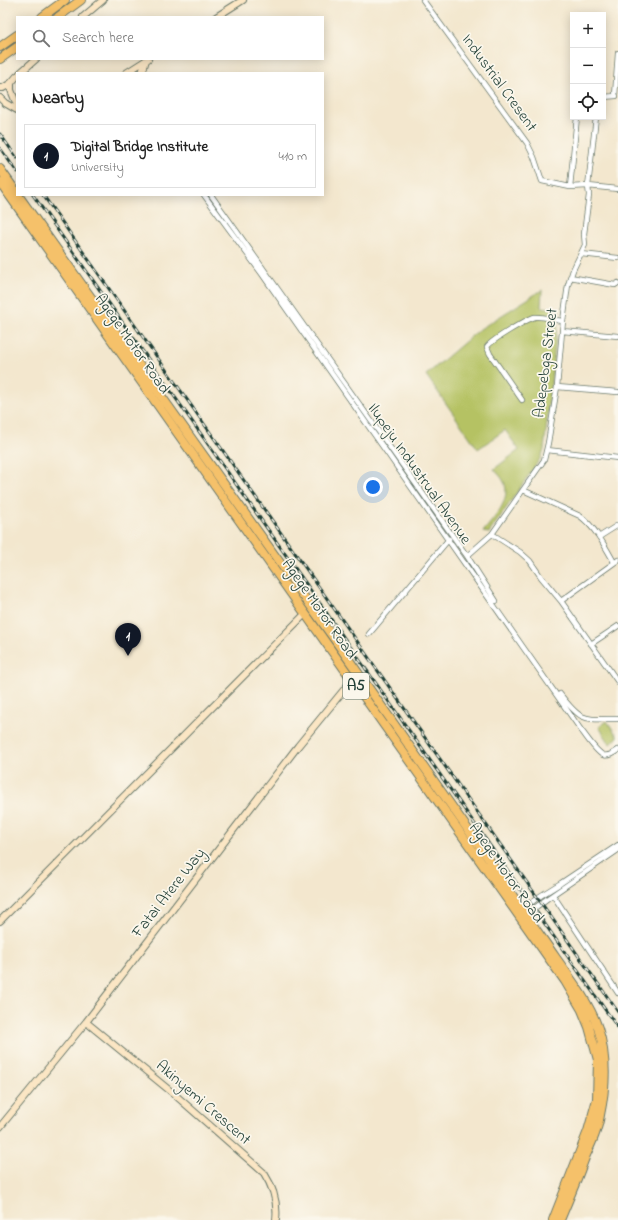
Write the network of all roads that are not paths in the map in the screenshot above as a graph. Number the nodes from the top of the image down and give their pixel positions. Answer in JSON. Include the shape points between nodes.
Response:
{"nodes":[{"id":1,"x":65,"y":0,"type":"edge"},
{"id":2,"x":81,"y":0,"type":"edge"},
{"id":3,"x":103,"y":0,"type":"edge"},
{"id":4,"x":243,"y":0,"type":"edge"},
{"id":5,"x":423,"y":0,"type":"edge"},
{"id":6,"x":43,"y":16,"type":"edge"},
{"id":7,"x":59,"y":16,"type":"edge"},
{"id":8,"x":84,"y":16,"type":"edge"},
{"id":9,"x":218,"y":16,"type":"edge"},
{"id":10,"x":15,"y":36,"type":"edge"},
{"id":11,"x":0,"y":47,"type":"edge"},
{"id":12,"x":16,"y":48,"type":"edge"},
{"id":13,"x":618,"y":53,"type":"edge"},
{"id":14,"x":0,"y":59,"type":"edge"},
{"id":15,"x":35,"y":60,"type":"edge"},
{"id":16,"x":146,"y":60,"type":"edge"},
{"id":17,"x":147,"y":60,"type":"edge"},
{"id":18,"x":21,"y":72,"type":"edge"},
{"id":19,"x":128,"y":72,"type":"edge"},
{"id":20,"x":142,"y":72,"type":"edge"},
{"id":21,"x":16,"y":77,"type":"edge"},
{"id":22,"x":10,"y":83,"type":"junction"},
{"id":23,"x":0,"y":88,"type":"edge"},
{"id":24,"x":616,"y":96,"type":"edge"},
{"id":25,"x":606,"y":97,"type":"edge"},
{"id":26,"x":0,"y":98,"type":"edge"},
{"id":27,"x":16,"y":102,"type":"edge"},
{"id":28,"x":16,"y":109,"type":"edge"},
{"id":29,"x":576,"y":120,"type":"edge"},
{"id":30,"x":596,"y":120,"type":"edge"},
{"id":31,"x":0,"y":169,"type":"edge"},
{"id":32,"x":0,"y":182,"type":"edge"},
{"id":33,"x":586,"y":186,"type":"junction"},
{"id":34,"x":570,"y":187,"type":"junction"},
{"id":35,"x":618,"y":189,"type":"edge"},
{"id":36,"x":16,"y":191,"type":"edge"},
{"id":37,"x":19,"y":196,"type":"edge"},
{"id":38,"x":205,"y":196,"type":"edge"},
{"id":39,"x":212,"y":196,"type":"edge"},
{"id":40,"x":49,"y":245,"type":"junction"},
{"id":41,"x":581,"y":254,"type":"junction"},
{"id":42,"x":618,"y":258,"type":"edge"},
{"id":43,"x":570,"y":277,"type":"junction"},
{"id":44,"x":618,"y":283,"type":"edge"},
{"id":45,"x":562,"y":321,"type":"junction"},
{"id":46,"x":562,"y":330,"type":"junction"},
{"id":47,"x":618,"y":336,"type":"edge"},
{"id":48,"x":557,"y":387,"type":"junction"},
{"id":49,"x":618,"y":392,"type":"edge"},
{"id":50,"x":522,"y":400,"type":"dead end"},
{"id":51,"x":547,"y":450,"type":"junction"},
{"id":52,"x":618,"y":458,"type":"edge"},
{"id":53,"x":524,"y":490,"type":"junction"},
{"id":54,"x":618,"y":525,"type":"edge"},
{"id":55,"x":492,"y":534,"type":"junction"},
{"id":56,"x":599,"y":537,"type":"junction"},
{"id":57,"x":448,"y":539,"type":"junction"},
{"id":58,"x":467,"y":556,"type":"junction"},
{"id":59,"x":616,"y":561,"type":"edge"},
{"id":60,"x":561,"y":601,"type":"junction"},
{"id":61,"x":304,"y":614,"type":"junction"},
{"id":62,"x":618,"y":626,"type":"edge"},
{"id":63,"x":369,"y":634,"type":"dead end"},
{"id":64,"x":591,"y":644,"type":"junction"},
{"id":65,"x":360,"y":675,"type":"junction"},
{"id":66,"x":352,"y":680,"type":"junction"},
{"id":67,"x":618,"y":682,"type":"edge"},
{"id":68,"x":618,"y":719,"type":"edge"},
{"id":69,"x":618,"y":750,"type":"edge"},
{"id":70,"x":618,"y":845,"type":"edge"},
{"id":71,"x":618,"y":850,"type":"edge"},
{"id":72,"x":553,"y":895,"type":"junction"},
{"id":73,"x":522,"y":914,"type":"junction"},
{"id":74,"x":0,"y":921,"type":"edge"},
{"id":75,"x":618,"y":993,"type":"edge"},
{"id":76,"x":86,"y":1022,"type":"junction"},
{"id":77,"x":0,"y":1127,"type":"edge"},
{"id":78,"x":276,"y":1220,"type":"edge"},
{"id":79,"x":553,"y":1220,"type":"edge"},
{"id":80,"x":560,"y":1220,"type":"edge"}],
"edges":[{"from":1,"to":6,"type":"highway"},
{"from":2,"to":7,"type":"highway"},
{"from":3,"to":8,"type":"street"},
{"from":4,"to":9,"type":"street"},
{"from":5,"to":34,"type":"street","name":"Industrial Cresent","via":[[527,144],[542,182]]},
{"from":10,"to":11,"type":"highway"},
{"from":12,"to":14,"type":"highway"},
{"from":13,"to":24,"type":"street"},
{"from":15,"to":18,"type":"street"},
{"from":16,"to":19,"type":"street"},
{"from":17,"to":20,"type":"street"},
{"from":21,"to":22,"type":"street"},
{"from":22,"to":23,"type":"street"},
{"from":22,"to":27,"type":"street"},
{"from":24,"to":25,"type":"street"},
{"from":26,"to":28,"type":"street"},
{"from":29,"to":34,"type":"street"},
{"from":30,"to":33,"type":"street","name":"Adepebga Street"},
{"from":31,"to":36,"type":"highway","name":"Agege Motor Road","number":"A5"},
{"from":32,"to":40,"type":"highway","name":"Agege Motor Road","number":"A5"},
{"from":33,"to":34,"type":"street"},
{"from":33,"to":35,"type":"street"},
{"from":33,"to":41,"type":"street","name":"Adepebga Street","via":[[589,195],[585,245]]},
{"from":37,"to":40,"type":"highway","name":"Agege Motor Road","number":"A5"},
{"from":38,"to":57,"type":"street","name":"Ilupeju Industrual Avenue"},
{"from":39,"to":58,"type":"street","name":"Ilupeju Industrual Avenue"},
{"from":40,"to":61,"type":"highway","name":"Agege Motor Road","number":"A5"},
{"from":40,"to":65,"type":"highway","name":"Agege Motor Road","number":"A5"},
{"from":41,"to":42,"type":"street"},
{"from":41,"to":43,"type":"street","name":"Adepebga Street"},
{"from":43,"to":44,"type":"street","via":[[614,285]]},
{"from":43,"to":45,"type":"street","name":"Adepebga Street"},
{"from":45,"to":46,"type":"street","name":"Adepebga Street"},
{"from":45,"to":50,"type":"street","via":[[536,317],[508,331],[487,347]]},
{"from":46,"to":47,"type":"street"},
{"from":46,"to":48,"type":"street","name":"Adepebga Street"},
{"from":48,"to":49,"type":"street"},
{"from":48,"to":51,"type":"street","name":"Adepebga Street"},
{"from":51,"to":52,"type":"street"},
{"from":51,"to":53,"type":"street","name":"Adepebga Street","via":[[542,464]]},
{"from":53,"to":55,"type":"street","name":"Adepebga Street"},
{"from":53,"to":56,"type":"street","via":[[580,516]]},
{"from":54,"to":56,"type":"street"},
{"from":55,"to":58,"type":"street","name":"Adepebga Street"},
{"from":55,"to":60,"type":"street","via":[[530,561]]},
{"from":56,"to":59,"type":"street"},
{"from":57,"to":63,"type":"street"},
{"from":57,"to":69,"type":"street","name":"Ilupeju Industrual Avenue","via":[[581,730],[603,755],[608,756]]},
{"from":58,"to":68,"type":"street","name":"Ilupeju Industrual Avenue","via":[[519,636],[574,711],[586,719]]},
{"from":59,"to":60,"type":"street"},
{"from":60,"to":64,"type":"street"},
{"from":61,"to":66,"type":"highway","name":"Agege Motor Road","number":"A5"},
{"from":61,"to":74,"type":"street"},
{"from":62,"to":64,"type":"street"},
{"from":64,"to":67,"type":"street"},
{"from":65,"to":66,"type":"street","name":"Fatai Atere Way"},
{"from":65,"to":73,"type":"highway","name":"Agege Motor Road","number":"A5","via":[[488,858]]},
{"from":66,"to":73,"type":"highway","name":"Agege Motor Road","number":"A5"},
{"from":66,"to":76,"type":"street","name":"Fatai Atere Way","via":[[298,746]]},
{"from":70,"to":73,"type":"street","via":[[537,898]]},
{"from":71,"to":72,"type":"street"},
{"from":72,"to":73,"type":"street"},
{"from":72,"to":75,"type":"street"},
{"from":73,"to":79,"type":"highway","name":"Agege Motor Road","number":"A5","via":[[572,993],[587,1023],[598,1060],[597,1099],[590,1125]]},
{"from":73,"to":80,"type":"highway","name":"Agege Motor Road","number":"A5","via":[[584,1000],[598,1028],[602,1047],[605,1083],[600,1116]]},
{"from":76,"to":77,"type":"street","name":"Fatai Atere Way"},
{"from":76,"to":78,"type":"street","name":"Akinyemi Crescent","via":[[174,1094],[264,1173],[272,1187]]}]}
